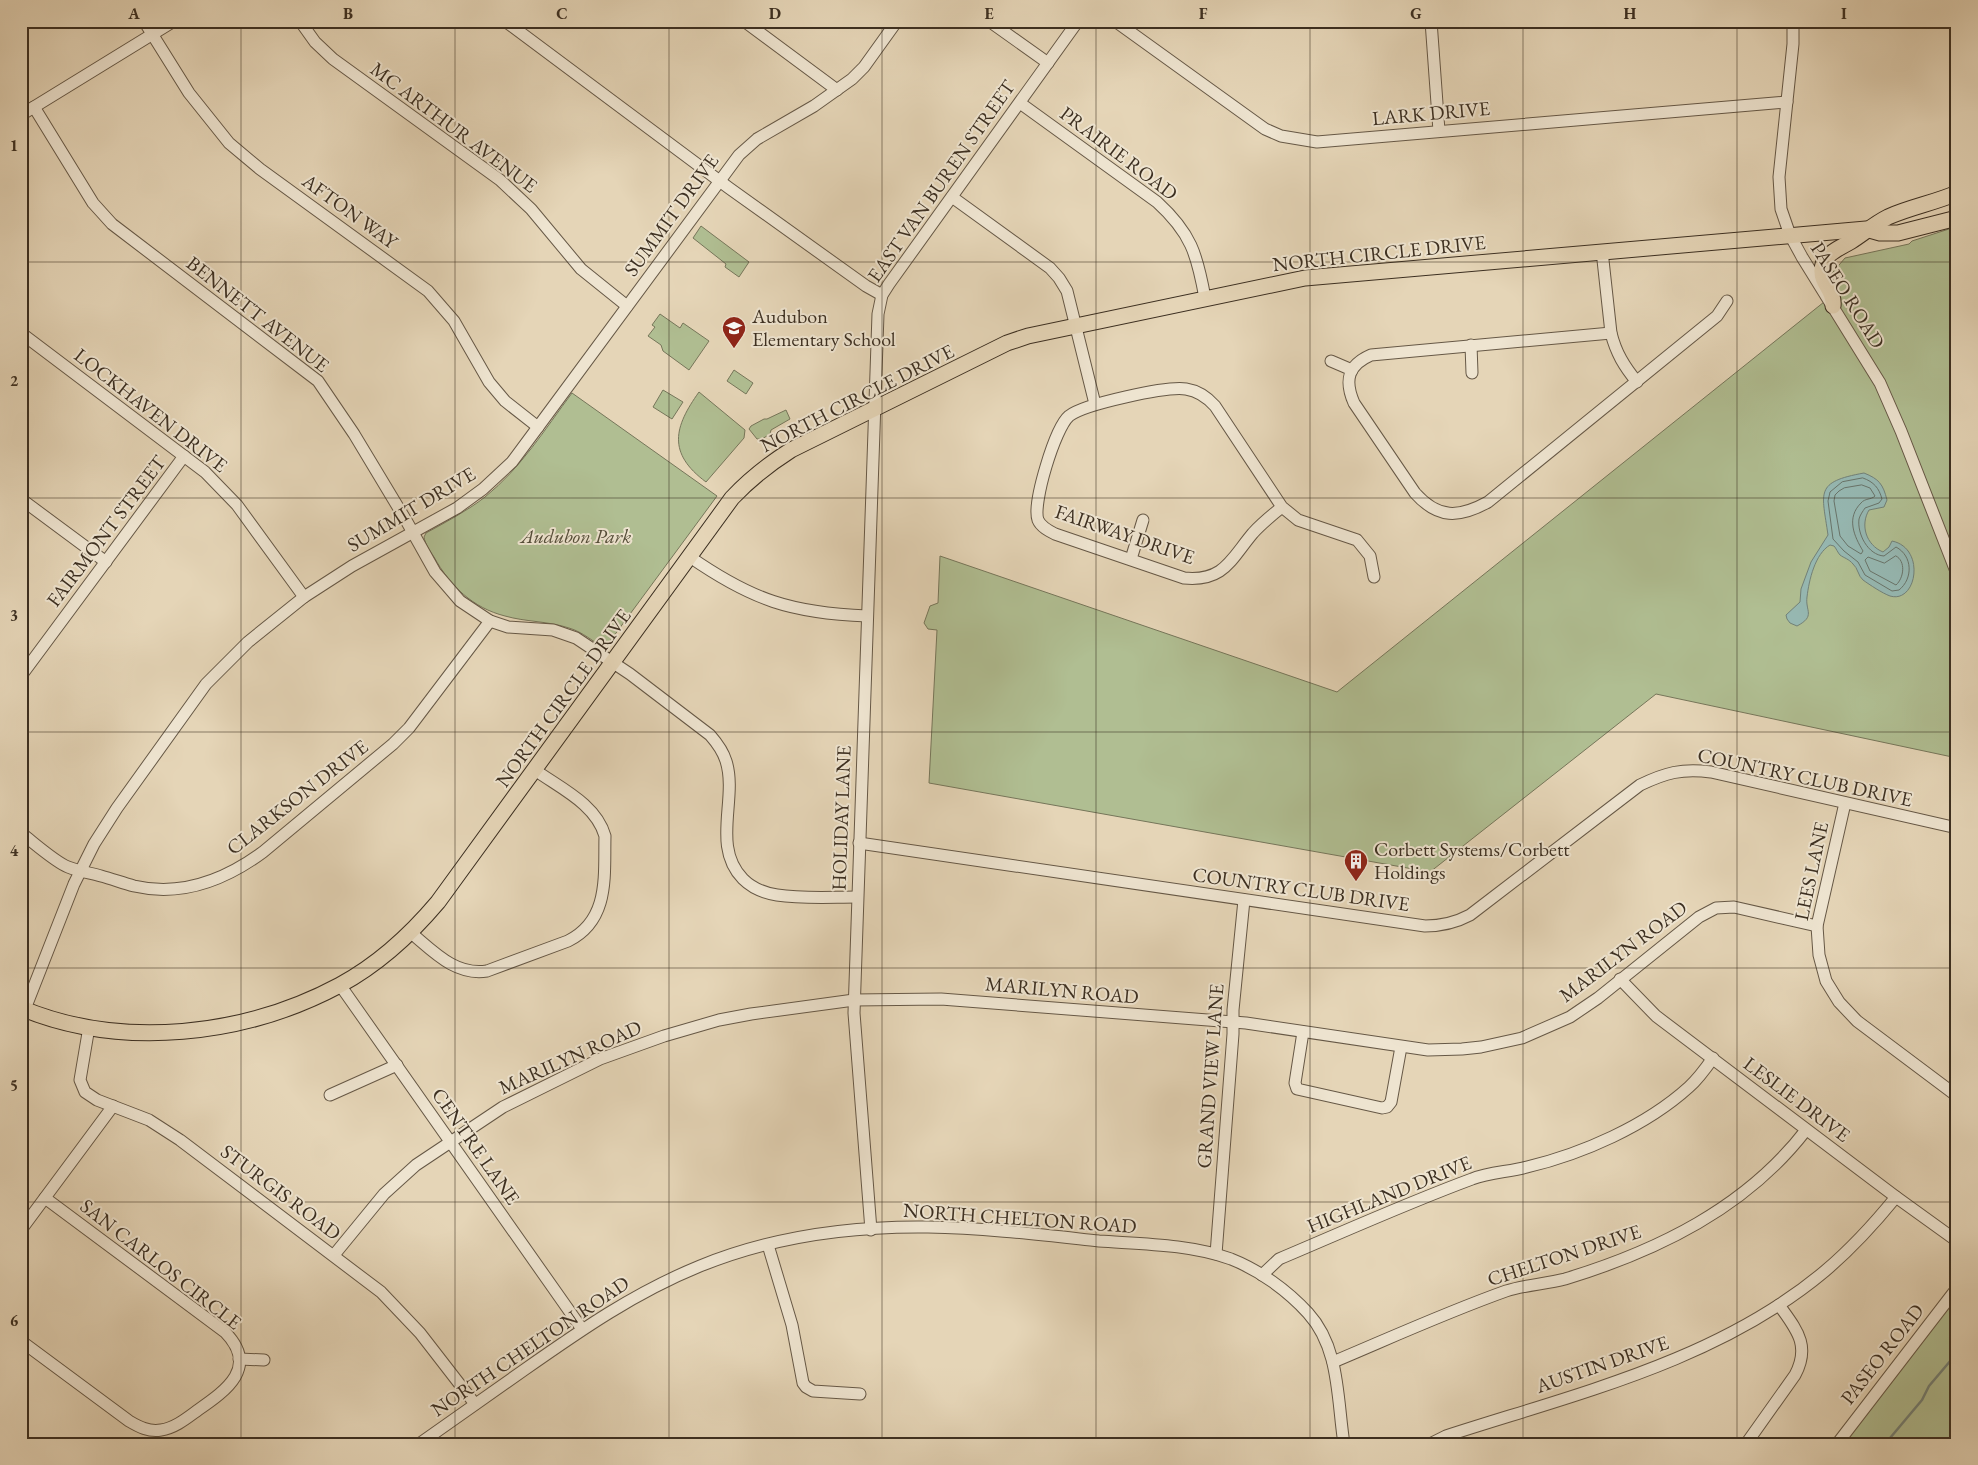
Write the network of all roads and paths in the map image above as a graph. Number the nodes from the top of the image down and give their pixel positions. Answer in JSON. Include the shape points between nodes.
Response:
{"nodes":[{"id":1,"x":144,"y":21,"type":"edge"},
{"id":2,"x":174,"y":21,"type":"edge"},
{"id":3,"x":300,"y":21,"type":"edge"},
{"id":4,"x":505,"y":21,"type":"edge"},
{"id":5,"x":744,"y":21,"type":"edge"},
{"id":6,"x":897,"y":21,"type":"edge"},
{"id":7,"x":989,"y":21,"type":"edge"},
{"id":8,"x":1078,"y":21,"type":"edge"},
{"id":9,"x":1115,"y":21,"type":"edge"},
{"id":10,"x":1341,"y":21,"type":"edge"},
{"id":11,"x":1372,"y":21,"type":"edge"},
{"id":12,"x":1431,"y":21,"type":"edge"},
{"id":13,"x":1793,"y":21,"type":"edge"},
{"id":14,"x":152,"y":35,"type":"junction"},
{"id":15,"x":1048,"y":63,"type":"junction"},
{"id":16,"x":836,"y":90,"type":"junction"},
{"id":17,"x":1787,"y":102,"type":"junction"},
{"id":18,"x":1020,"y":103,"type":"junction"},
{"id":19,"x":34,"y":107,"type":"junction"},
{"id":20,"x":21,"y":115,"type":"edge"},
{"id":21,"x":1439,"y":131,"type":"junction"},
{"id":22,"x":719,"y":180,"type":"junction"},
{"id":23,"x":1957,"y":194,"type":"edge"},
{"id":24,"x":952,"y":197,"type":"junction"},
{"id":25,"x":1957,"y":218,"type":"edge"},
{"id":26,"x":1866,"y":229,"type":"junction"},
{"id":27,"x":1790,"y":235,"type":"junction"},
{"id":28,"x":1602,"y":251,"type":"junction"},
{"id":29,"x":882,"y":295,"type":"junction"},
{"id":30,"x":1205,"y":298,"type":"junction"},
{"id":31,"x":1727,"y":300,"type":"dead end"},
{"id":32,"x":627,"y":306,"type":"junction"},
{"id":33,"x":1833,"y":306,"type":"junction"},
{"id":34,"x":1075,"y":326,"type":"junction"},
{"id":35,"x":21,"y":333,"type":"edge"},
{"id":36,"x":1611,"y":333,"type":"junction"},
{"id":37,"x":1471,"y":345,"type":"junction"},
{"id":38,"x":1331,"y":361,"type":"dead end"},
{"id":39,"x":1352,"y":370,"type":"junction"},
{"id":40,"x":1472,"y":373,"type":"dead end"},
{"id":41,"x":1637,"y":382,"type":"junction"},
{"id":42,"x":1095,"y":404,"type":"junction"},
{"id":43,"x":874,"y":408,"type":"junction"},
{"id":44,"x":538,"y":427,"type":"junction"},
{"id":45,"x":184,"y":456,"type":"junction"},
{"id":46,"x":21,"y":499,"type":"edge"},
{"id":47,"x":1282,"y":507,"type":"junction"},
{"id":48,"x":1143,"y":520,"type":"dead end"},
{"id":49,"x":413,"y":533,"type":"junction"},
{"id":50,"x":690,"y":557,"type":"junction"},
{"id":51,"x":1131,"y":559,"type":"junction"},
{"id":52,"x":106,"y":562,"type":"junction"},
{"id":53,"x":1957,"y":574,"type":"edge"},
{"id":54,"x":1374,"y":577,"type":"dead end"},
{"id":55,"x":304,"y":597,"type":"junction"},
{"id":56,"x":867,"y":616,"type":"junction"},
{"id":57,"x":490,"y":621,"type":"junction"},
{"id":58,"x":614,"y":663,"type":"junction"},
{"id":59,"x":23,"y":669,"type":"edge"},
{"id":60,"x":535,"y":770,"type":"junction"},
{"id":61,"x":1845,"y":803,"type":"junction"},
{"id":62,"x":1957,"y":828,"type":"edge"},
{"id":63,"x":21,"y":833,"type":"edge"},
{"id":64,"x":859,"y":844,"type":"junction"},
{"id":65,"x":80,"y":870,"type":"junction"},
{"id":66,"x":857,"y":897,"type":"junction"},
{"id":67,"x":1244,"y":900,"type":"junction"},
{"id":68,"x":1817,"y":926,"type":"junction"},
{"id":69,"x":410,"y":932,"type":"junction"},
{"id":70,"x":1620,"y":979,"type":"junction"},
{"id":71,"x":340,"y":985,"type":"junction"},
{"id":72,"x":854,"y":1000,"type":"junction"},
{"id":73,"x":23,"y":1008,"type":"edge"},
{"id":74,"x":1233,"y":1022,"type":"junction"},
{"id":75,"x":89,"y":1027,"type":"junction"},
{"id":76,"x":1304,"y":1032,"type":"junction"},
{"id":77,"x":1401,"y":1047,"type":"junction"},
{"id":78,"x":1713,"y":1058,"type":"junction"},
{"id":79,"x":397,"y":1065,"type":"junction"},
{"id":80,"x":330,"y":1095,"type":"dead end"},
{"id":81,"x":1957,"y":1096,"type":"edge"},
{"id":82,"x":113,"y":1106,"type":"junction"},
{"id":83,"x":1806,"y":1130,"type":"junction"},
{"id":84,"x":450,"y":1141,"type":"junction"},
{"id":85,"x":1896,"y":1197,"type":"junction"},
{"id":86,"x":45,"y":1198,"type":"junction"},
{"id":87,"x":21,"y":1230,"type":"edge"},
{"id":88,"x":871,"y":1230,"type":"junction"},
{"id":89,"x":1957,"y":1241,"type":"edge"},
{"id":90,"x":768,"y":1245,"type":"junction"},
{"id":91,"x":1216,"y":1254,"type":"junction"},
{"id":92,"x":334,"y":1255,"type":"junction"},
{"id":93,"x":1262,"y":1275,"type":"junction"},
{"id":94,"x":1957,"y":1288,"type":"edge"},
{"id":95,"x":1779,"y":1305,"type":"junction"},
{"id":96,"x":582,"y":1329,"type":"junction"},
{"id":97,"x":21,"y":1341,"type":"edge"},
{"id":98,"x":239,"y":1359,"type":"junction"},
{"id":99,"x":264,"y":1360,"type":"dead end"},
{"id":100,"x":1333,"y":1362,"type":"junction"},
{"id":101,"x":860,"y":1394,"type":"dead end"},
{"id":102,"x":475,"y":1404,"type":"junction"},
{"id":103,"x":420,"y":1444,"type":"edge"},
{"id":104,"x":1344,"y":1444,"type":"edge"},
{"id":105,"x":1430,"y":1444,"type":"edge"},
{"id":106,"x":1746,"y":1444,"type":"edge"},
{"id":107,"x":1837,"y":1444,"type":"edge"}],
"edges":[{"from":1,"to":14,"type":"street","name":"AFTON WAY"},
{"from":2,"to":14,"type":"street"},
{"from":3,"to":32,"type":"street","name":"MC ARTHUR AVENUE","via":[[315,42],[333,58],[512,190],[581,269]]},
{"from":4,"to":22,"type":"street"},
{"from":5,"to":16,"type":"street"},
{"from":6,"to":16,"type":"street","name":"SUMMIT DRIVE","via":[[864,67]]},
{"from":7,"to":15,"type":"street"},
{"from":8,"to":15,"type":"street","name":"EAST VAN BUREN STREET"},
{"from":9,"to":21,"type":"street","name":"LARK DRIVE","via":[[1265,128],[1281,136],[1317,142]]},
{"from":10,"to":11,"type":"street"},
{"from":12,"to":21,"type":"street"},
{"from":13,"to":17,"type":"street","name":"PASEO ROAD"},
{"from":14,"to":19,"type":"street"},
{"from":14,"to":44,"type":"street","name":"AFTON WAY","via":[[189,93],[229,143],[432,296],[454,321],[489,382],[510,405]]},
{"from":15,"to":18,"type":"street","name":"EAST VAN BUREN STREET"},
{"from":16,"to":22,"type":"street","name":"SUMMIT DRIVE","via":[[757,139]]},
{"from":17,"to":21,"type":"street","name":"LARK DRIVE"},
{"from":17,"to":27,"type":"street","name":"PASEO ROAD","via":[[1779,177],[1781,209]]},
{"from":18,"to":24,"type":"street","name":"EAST VAN BUREN STREET"},
{"from":18,"to":30,"type":"street","name":"PRAIRIE ROAD","via":[[1172,215],[1192,246]]},
{"from":19,"to":20,"type":"street"},
{"from":19,"to":49,"type":"street","name":"BENNETT AVENUE","via":[[93,203],[112,224],[318,382],[354,434]]},
{"from":22,"to":29,"type":"street"},
{"from":22,"to":32,"type":"street","name":"SUMMIT DRIVE"},
{"from":23,"to":26,"type":"main road","name":"NORTH CIRCLE DRIVE","via":[[1899,213]]},
{"from":24,"to":29,"type":"street","name":"EAST VAN BUREN STREET"},
{"from":24,"to":34,"type":"street","via":[[1060,278],[1067,291]]},
{"from":25,"to":26,"type":"main road","name":"NORTH CIRCLE DRIVE","via":[[1898,233]]},
{"from":26,"to":27,"type":"main road","name":"NORTH CIRCLE DRIVE"},
{"from":26,"to":33,"type":"main road","via":[[1835,249],[1824,262],[1823,277],[1834,298]]},
{"from":27,"to":28,"type":"main road","name":"NORTH CIRCLE DRIVE"},
{"from":27,"to":33,"type":"street","name":"PASEO ROAD"},
{"from":28,"to":30,"type":"main road","name":"NORTH CIRCLE DRIVE","via":[[1305,278]]},
{"from":28,"to":36,"type":"street"},
{"from":29,"to":43,"type":"street","name":"EAST VAN BUREN STREET","via":[[878,314]]},
{"from":30,"to":34,"type":"main road","name":"NORTH CIRCLE DRIVE"},
{"from":31,"to":41,"type":"street","via":[[1718,316]]},
{"from":32,"to":44,"type":"street","name":"SUMMIT DRIVE"},
{"from":33,"to":53,"type":"street","name":"PASEO ROAD","via":[[1888,400]]},
{"from":34,"to":42,"type":"street"},
{"from":34,"to":43,"type":"main road","name":"NORTH CIRCLE DRIVE","via":[[1007,343]]},
{"from":35,"to":45,"type":"street","name":"LOCKHAVEN DRIVE"},
{"from":36,"to":37,"type":"street"},
{"from":36,"to":41,"type":"street","via":[[1620,360]]},
{"from":37,"to":39,"type":"street","via":[[1371,355]]},
{"from":37,"to":40,"type":"street"},
{"from":38,"to":39,"type":"street"},
{"from":39,"to":41,"type":"street","via":[[1348,386],[1354,403],[1415,493],[1430,507],[1449,514],[1468,511],[1488,502]]},
{"from":42,"to":47,"type":"street","name":"FAIRWAY DRIVE","via":[[1174,388],[1201,394],[1215,406]]},
{"from":42,"to":51,"type":"street","name":"FAIRWAY DRIVE","via":[[1068,417],[1057,433],[1037,499],[1034,524]]},
{"from":43,"to":50,"type":"main road","name":"NORTH CIRCLE DRIVE","via":[[768,465],[732,498]]},
{"from":43,"to":56,"type":"street","name":"HOLIDAY LANE"},
{"from":44,"to":49,"type":"street","name":"SUMMIT DRIVE","via":[[512,462],[483,489]]},
{"from":45,"to":52,"type":"street","name":"FAIRMONT STREET"},
{"from":45,"to":55,"type":"street","name":"LOCKHAVEN DRIVE","via":[[205,472],[237,505]]},
{"from":46,"to":52,"type":"street"},
{"from":47,"to":51,"type":"street","name":"FAIRWAY DRIVE","via":[[1254,532],[1224,569],[1208,578],[1184,578]]},
{"from":47,"to":54,"type":"street","name":"FAIRWAY DRIVE","via":[[1298,520],[1357,540],[1370,556]]},
{"from":48,"to":51,"type":"street"},
{"from":49,"to":55,"type":"street","name":"SUMMIT DRIVE"},
{"from":49,"to":57,"type":"street","name":"BENNETT AVENUE","via":[[444,584],[460,601]]},
{"from":50,"to":56,"type":"street","via":[[727,582],[764,599],[822,614]]},
{"from":50,"to":58,"type":"main road","name":"NORTH CIRCLE DRIVE"},
{"from":52,"to":59,"type":"street","name":"FAIRMONT STREET"},
{"from":55,"to":65,"type":"street","name":"SUMMIT DRIVE","via":[[254,637],[206,684],[117,808]]},
{"from":56,"to":64,"type":"street","name":"HOLIDAY LANE"},
{"from":57,"to":58,"type":"street","name":"BENNETT AVENUE","via":[[508,627],[567,634]]},
{"from":57,"to":65,"type":"street","name":"CLARKSON DRIVE","via":[[404,734],[245,865],[207,883],[158,889],[134,886]]},
{"from":58,"to":60,"type":"main road","name":"NORTH CIRCLE DRIVE"},
{"from":58,"to":66,"type":"street","name":"BENNETT AVENUE","via":[[697,725],[717,744],[728,770],[726,831],[729,856],[746,882],[776,895]]},
{"from":60,"to":69,"type":"main road","name":"NORTH CIRCLE DRIVE","via":[[438,902]]},
{"from":60,"to":69,"type":"street","via":[[585,805],[603,827],[601,904],[591,924],[568,941],[477,973],[453,966]]},
{"from":61,"to":62,"type":"street","name":"COUNTRY CLUB DRIVE"},
{"from":61,"to":67,"type":"street","name":"COUNTRY CLUB DRIVE","via":[[1710,772],[1686,770],[1662,775],[1640,785],[1470,915],[1450,924],[1425,926]]},
{"from":61,"to":68,"type":"street","name":"LEES LANE"},
{"from":63,"to":65,"type":"street","name":"CLARKSON DRIVE","via":[[66,867]]},
{"from":64,"to":66,"type":"street","name":"HOLIDAY LANE"},
{"from":64,"to":67,"type":"street","name":"COUNTRY CLUB DRIVE"},
{"from":65,"to":73,"type":"street","name":"SUMMIT DRIVE"},
{"from":66,"to":72,"type":"street","name":"HOLIDAY LANE"},
{"from":67,"to":74,"type":"street","name":"GRAND VIEW LANE"},
{"from":68,"to":70,"type":"street","name":"MARILYN ROAD","via":[[1734,907],[1716,908],[1699,916]]},
{"from":68,"to":81,"type":"street","name":"LEES LANE","via":[[1822,968],[1839,1002],[1868,1030]]},
{"from":69,"to":71,"type":"main road","name":"NORTH CIRCLE DRIVE","via":[[384,955]]},
{"from":70,"to":77,"type":"street","name":"MARILYN ROAD","via":[[1570,1017],[1522,1038],[1462,1049]]},
{"from":70,"to":78,"type":"street","name":"LESLIE DRIVE","via":[[1656,1016]]},
{"from":71,"to":75,"type":"main road","name":"NORTH CIRCLE DRIVE","via":[[283,1011],[195,1030],[111,1031]]},
{"from":71,"to":79,"type":"street","name":"CENTRE LANE"},
{"from":72,"to":74,"type":"street","name":"MARILYN ROAD","via":[[968,1001]]},
{"from":72,"to":84,"type":"street","name":"MARILYN ROAD","via":[[751,1014],[664,1036],[566,1074],[503,1107]]},
{"from":72,"to":88,"type":"street","name":"HOLIDAY LANE"},
{"from":73,"to":75,"type":"main road","name":"NORTH CIRCLE DRIVE"},
{"from":74,"to":76,"type":"street","name":"MARILYN ROAD"},
{"from":74,"to":91,"type":"street","name":"GRAND VIEW LANE"},
{"from":75,"to":82,"type":"street","name":"STURGIS ROAD","via":[[81,1070],[82,1087],[90,1097]]},
{"from":76,"to":77,"type":"street","name":"MARILYN ROAD"},
{"from":76,"to":77,"type":"street","via":[[1295,1083],[1297,1089],[1382,1108],[1392,1102]]},
{"from":78,"to":83,"type":"street","name":"LESLIE DRIVE"},
{"from":78,"to":93,"type":"street","name":"HIGHLAND DRIVE","via":[[1679,1096],[1609,1138],[1545,1163],[1474,1178],[1279,1259]]},
{"from":79,"to":80,"type":"street"},
{"from":79,"to":84,"type":"street","name":"CENTRE LANE"},
{"from":82,"to":86,"type":"street"},
{"from":82,"to":92,"type":"street","name":"STURGIS ROAD","via":[[149,1120],[180,1140]]},
{"from":83,"to":85,"type":"street","name":"LESLIE DRIVE"},
{"from":83,"to":100,"type":"street","name":"CHELTON DRIVE","via":[[1781,1161],[1753,1185],[1666,1241],[1589,1271],[1508,1290]]},
{"from":84,"to":92,"type":"street","name":"MARILYN ROAD","via":[[416,1165],[384,1194]]},
{"from":84,"to":96,"type":"street","name":"CENTRE LANE"},
{"from":85,"to":89,"type":"street","name":"LESLIE DRIVE"},
{"from":85,"to":95,"type":"street","name":"AUSTIN DRIVE","via":[[1840,1258]]},
{"from":86,"to":87,"type":"street"},
{"from":86,"to":98,"type":"street","name":"SAN CARLOS CIRCLE","via":[[225,1332],[232,1340]]},
{"from":88,"to":90,"type":"street","name":"NORTH CHELTON ROAD","via":[[821,1234]]},
{"from":88,"to":91,"type":"street","name":"NORTH CHELTON ROAD","via":[[927,1227],[1185,1248]]},
{"from":90,"to":96,"type":"street","name":"NORTH CHELTON ROAD","via":[[732,1255],[661,1283]]},
{"from":90,"to":101,"type":"street","via":[[792,1325],[803,1383],[813,1391]]},
{"from":91,"to":93,"type":"street","name":"NORTH CHELTON ROAD"},
{"from":92,"to":102,"type":"street","name":"STURGIS ROAD","via":[[395,1305]]},
{"from":93,"to":100,"type":"street","name":"NORTH CHELTON ROAD","via":[[1307,1312],[1326,1341]]},
{"from":94,"to":107,"type":"street","name":"PASEO ROAD"},
{"from":95,"to":105,"type":"street","name":"AUSTIN DRIVE","via":[[1709,1344],[1671,1360]]},
{"from":95,"to":106,"type":"street","via":[[1801,1342],[1801,1364]]},
{"from":96,"to":102,"type":"street","name":"NORTH CHELTON ROAD"},
{"from":97,"to":98,"type":"street","name":"SAN CARLOS CIRCLE","via":[[128,1421],[156,1431],[176,1425],[224,1392],[238,1370]]},
{"from":98,"to":99,"type":"street"},
{"from":100,"to":104,"type":"street","name":"NORTH CHELTON ROAD"},
{"from":102,"to":103,"type":"street","name":"NORTH CHELTON ROAD"}]}
